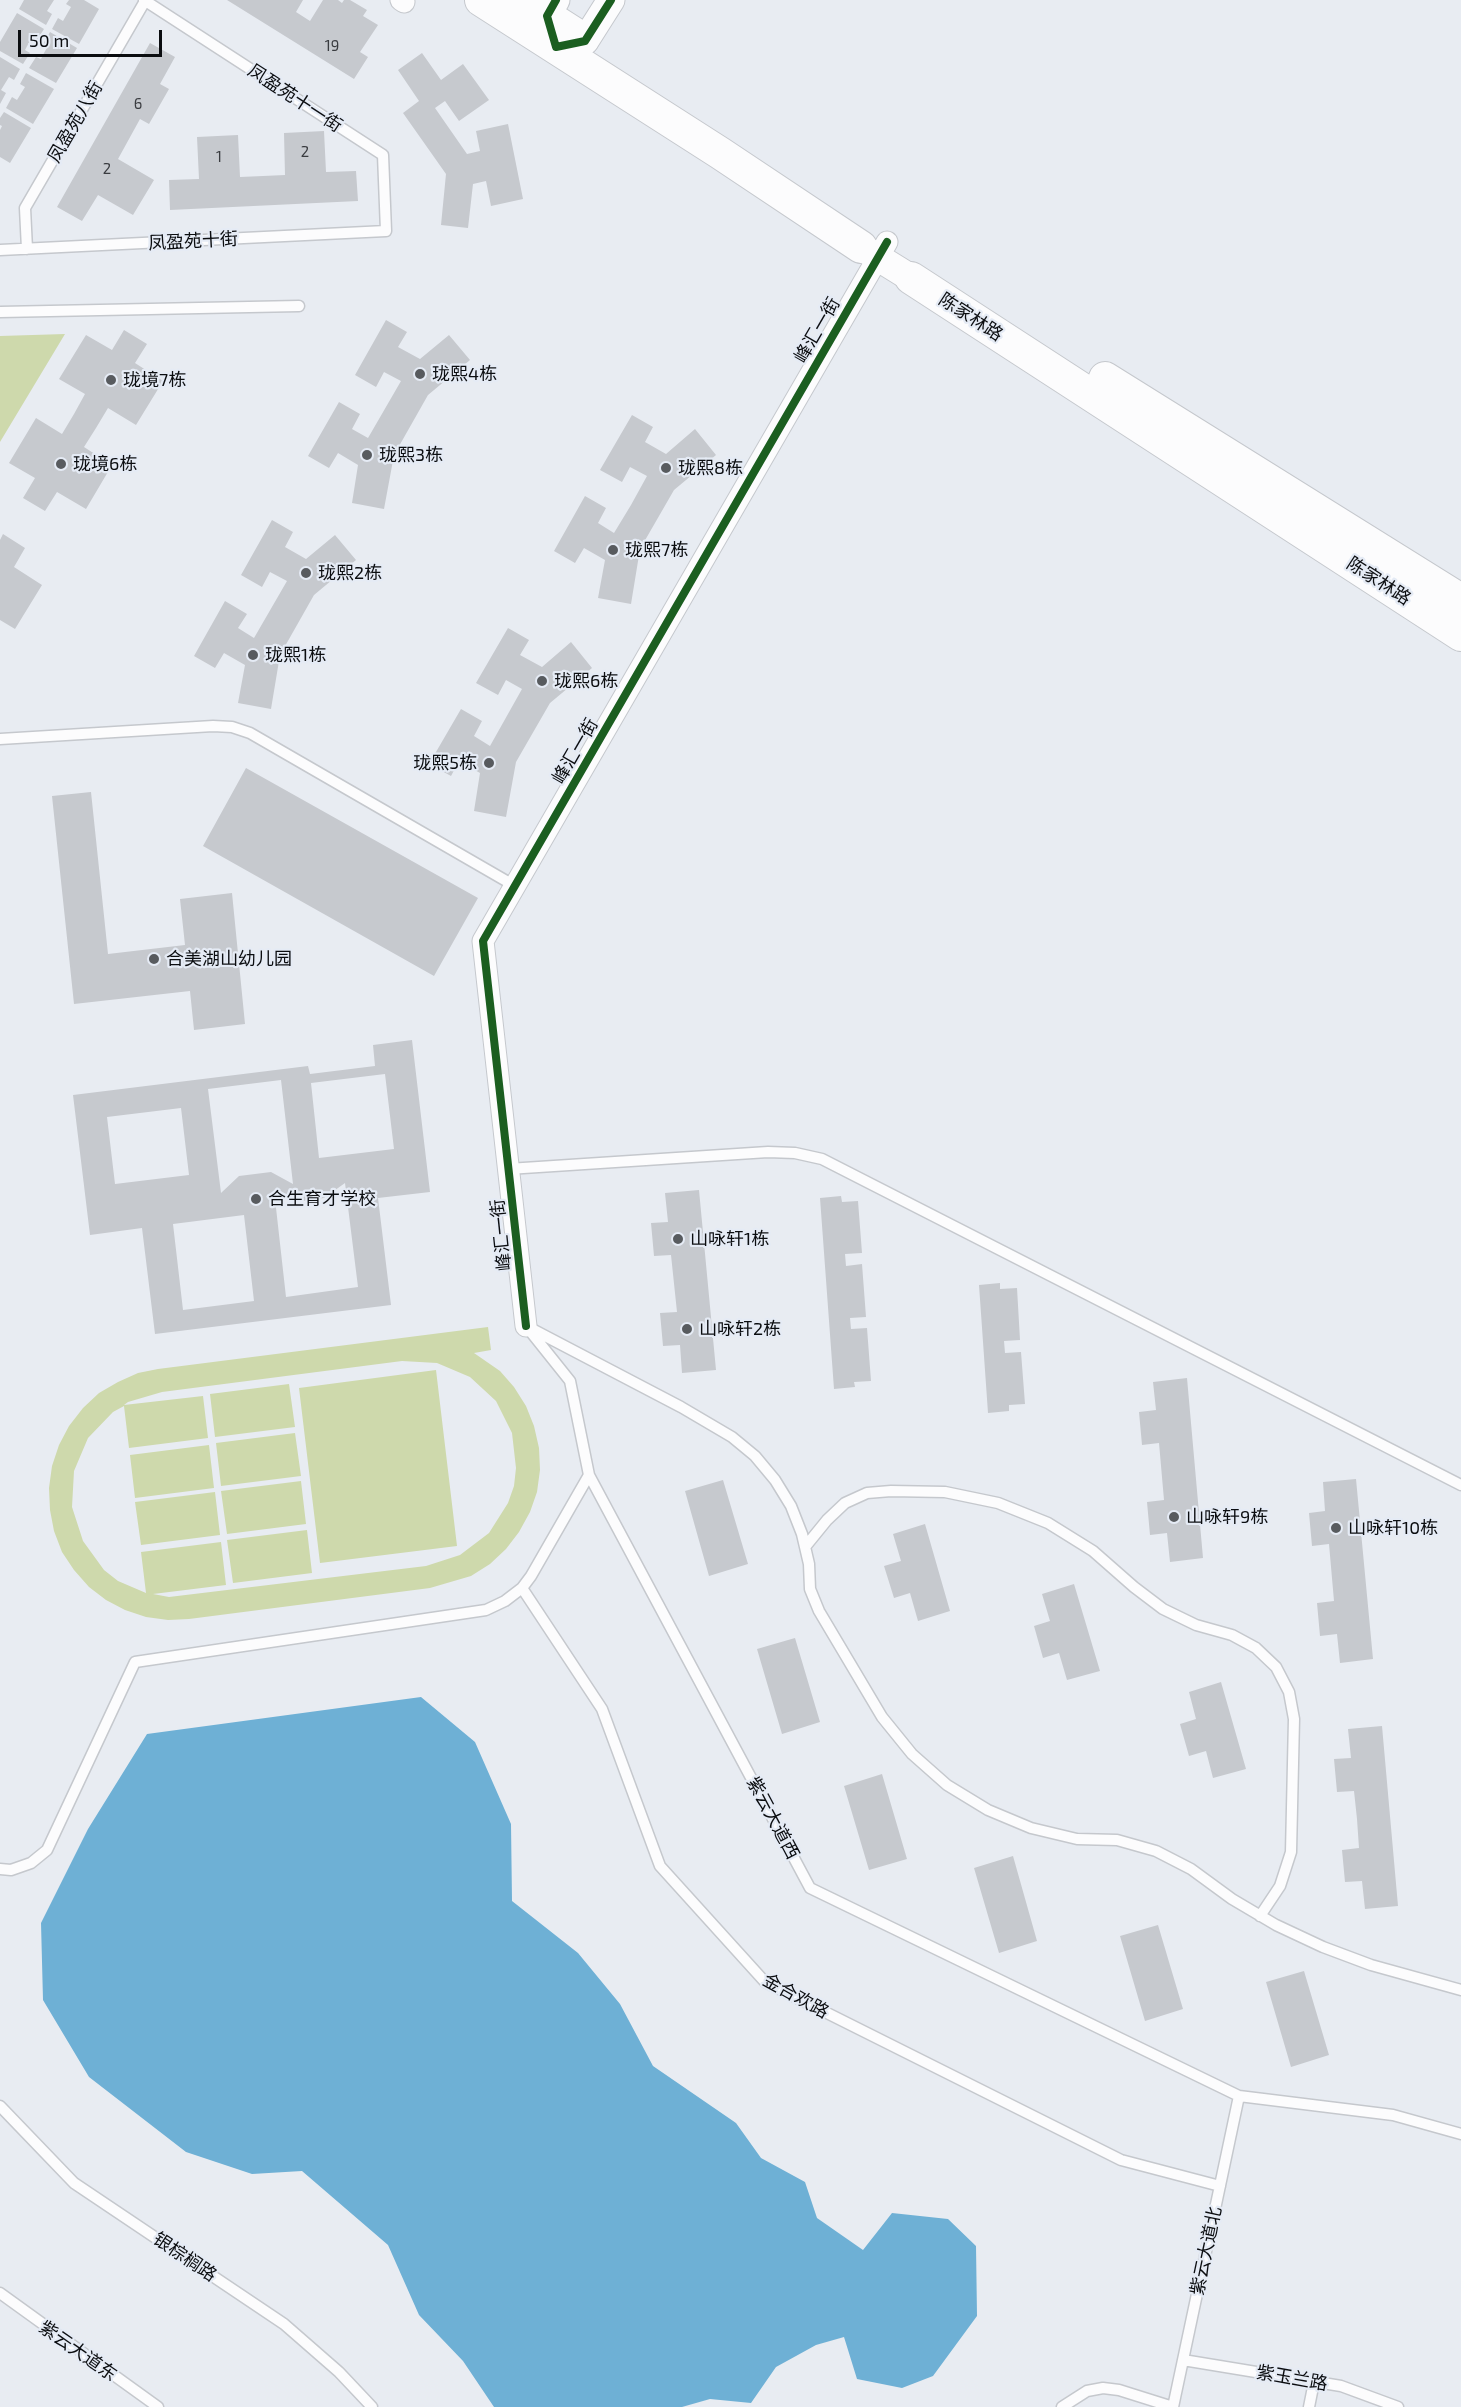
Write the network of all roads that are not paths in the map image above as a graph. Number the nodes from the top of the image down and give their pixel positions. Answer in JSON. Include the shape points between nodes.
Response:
{"nodes":[{"id":1,"x":145,"y":0,"type":"edge"},
{"id":2,"x":480,"y":0,"type":"edge"},
{"id":3,"x":611,"y":0,"type":"edge"},
{"id":4,"x":542,"y":5,"type":"edge"},
{"id":5,"x":571,"y":44,"type":"junction"},
{"id":6,"x":386,"y":231,"type":"joint"},
{"id":7,"x":874,"y":245,"type":"junction"},
{"id":8,"x":27,"y":249,"type":"junction"},
{"id":9,"x":0,"y":250,"type":"edge"},
{"id":10,"x":914,"y":269,"type":"junction"},
{"id":11,"x":299,"y":306,"type":"dead end"},
{"id":12,"x":0,"y":312,"type":"edge"},
{"id":13,"x":1461,"y":600,"type":"edge"},
{"id":14,"x":1461,"y":635,"type":"edge"},
{"id":15,"x":0,"y":739,"type":"edge"},
{"id":16,"x":515,"y":886,"type":"junction"},
{"id":17,"x":508,"y":1169,"type":"junction"},
{"id":18,"x":526,"y":1326,"type":"junction"},
{"id":19,"x":589,"y":1474,"type":"junction"},
{"id":20,"x":1461,"y":1485,"type":"edge"},
{"id":21,"x":805,"y":1547,"type":"junction"},
{"id":22,"x":522,"y":1588,"type":"junction"},
{"id":23,"x":0,"y":1869,"type":"edge"},
{"id":24,"x":1260,"y":1916,"type":"junction"},
{"id":25,"x":1461,"y":1990,"type":"edge"},
{"id":26,"x":1239,"y":2096,"type":"junction"},
{"id":27,"x":0,"y":2106,"type":"edge"},
{"id":28,"x":1461,"y":2134,"type":"edge"},
{"id":29,"x":1220,"y":2186,"type":"junction"},
{"id":30,"x":0,"y":2293,"type":"edge"},
{"id":31,"x":1183,"y":2360,"type":"junction"},
{"id":32,"x":1314,"y":2382,"type":"junction"},
{"id":33,"x":158,"y":2407,"type":"edge"},
{"id":34,"x":372,"y":2407,"type":"edge"},
{"id":35,"x":1062,"y":2407,"type":"edge"},
{"id":36,"x":1173,"y":2407,"type":"edge"},
{"id":37,"x":1309,"y":2407,"type":"edge"},
{"id":38,"x":1398,"y":2407,"type":"edge"}],
"edges":[{"from":1,"to":6,"type":"lane","name":"凤盈苑十一街","via":[[382,154]]},
{"from":1,"to":8,"type":"lane","name":"凤盈苑八街","via":[[25,208]]},
{"from":2,"to":5,"type":"main road","name":"陈家林路"},
{"from":3,"to":5,"type":"street"},
{"from":4,"to":5,"type":"main road","name":"陈家林路"},
{"from":5,"to":7,"type":"main road","name":"陈家林路","via":[[720,153]]},
{"from":6,"to":8,"type":"lane","name":"凤盈苑十街"},
{"from":7,"to":10,"type":"street","name":"陈家林路"},
{"from":7,"to":16,"type":"street","name":"峰汇一街"},
{"from":8,"to":9,"type":"lane","name":"凤盈苑十街"},
{"from":10,"to":13,"type":"main road","name":"陈家林路"},
{"from":10,"to":14,"type":"main road","name":"陈家林路"},
{"from":11,"to":12,"type":"lane"},
{"from":15,"to":16,"type":"lane","via":[[232,727],[250,733]]},
{"from":16,"to":17,"type":"street","name":"峰汇一街","via":[[483,941]]},
{"from":17,"to":18,"type":"street","name":"峰汇一街"},
{"from":17,"to":20,"type":"lane","via":[[768,1152],[822,1159]]},
{"from":18,"to":19,"type":"lane","name":"紫云大道西","via":[[570,1381]]},
{"from":18,"to":21,"type":"lane","via":[[732,1437],[775,1480],[791,1506]]},
{"from":19,"to":22,"type":"lane"},
{"from":19,"to":26,"type":"lane","name":"紫云大道西","via":[[810,1888]]},
{"from":21,"to":24,"type":"lane","via":[[810,1589],[819,1611],[882,1717],[912,1754],[947,1785],[988,1810],[1031,1828],[1077,1839],[1117,1840],[1156,1851],[1191,1869]]},
{"from":21,"to":24,"type":"lane","via":[[845,1503],[867,1493],[945,1492],[998,1503],[1048,1523],[1094,1551],[1163,1609],[1256,1648],[1276,1667],[1288,1692],[1293,1719],[1291,1852],[1280,1886]]},
{"from":22,"to":23,"type":"lane","via":[[486,1610],[135,1662],[47,1850],[31,1863],[11,1870]]},
{"from":22,"to":29,"type":"lane","name":"金合欢路","via":[[602,1709],[660,1866],[765,1982],[1121,2160]]},
{"from":24,"to":25,"type":"lane","via":[[1332,1951]]},
{"from":26,"to":28,"type":"lane","name":"紫云大道西","via":[[1393,2115]]},
{"from":26,"to":29,"type":"lane","name":"紫云大道北"},
{"from":27,"to":34,"type":"lane","name":"银棕榈路","via":[[74,2183],[284,2324]]},
{"from":29,"to":31,"type":"lane","name":"紫云大道北"},
{"from":30,"to":33,"type":"lane","name":"紫云大道东"},
{"from":31,"to":32,"type":"lane","name":"紫玉兰路"},
{"from":31,"to":36,"type":"lane","name":"紫云大道北"},
{"from":32,"to":37,"type":"lane"},
{"from":32,"to":38,"type":"lane","name":"紫玉兰路","via":[[1341,2386]]},
{"from":35,"to":36,"type":"lane","via":[[1087,2391],[1103,2388]]}]}
